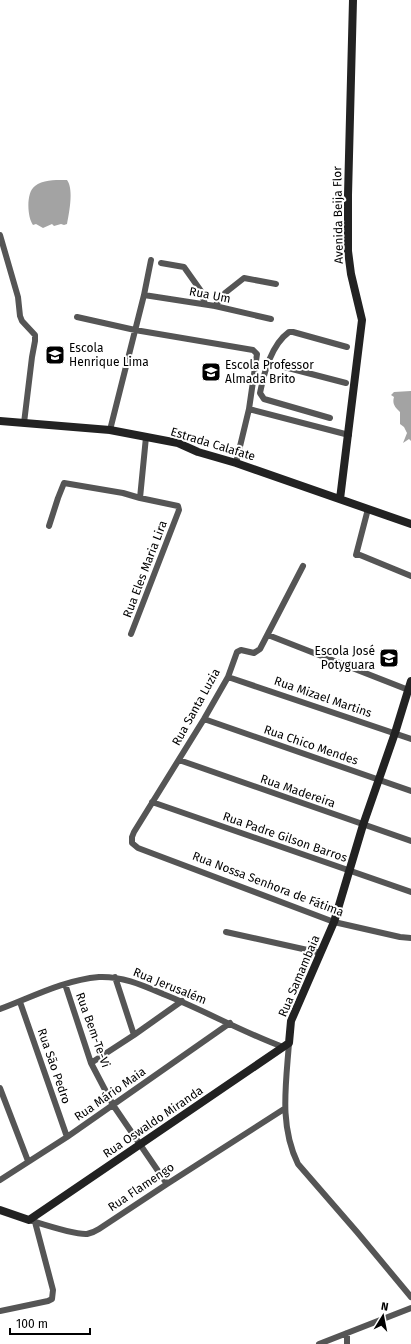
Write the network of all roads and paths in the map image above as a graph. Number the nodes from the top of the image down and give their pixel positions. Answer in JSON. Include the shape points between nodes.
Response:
{"nodes":[{"id":1,"x":353,"y":0,"type":"edge"},
{"id":2,"x":0,"y":235,"type":"edge"},
{"id":3,"x":151,"y":260,"type":"dead end"},
{"id":4,"x":161,"y":263,"type":"dead end"},
{"id":5,"x":276,"y":284,"type":"dead end"},
{"id":6,"x":144,"y":295,"type":"junction"},
{"id":7,"x":205,"y":304,"type":"junction"},
{"id":8,"x":215,"y":306,"type":"junction"},
{"id":9,"x":77,"y":317,"type":"dead end"},
{"id":10,"x":271,"y":319,"type":"dead end"},
{"id":11,"x":135,"y":330,"type":"junction"},
{"id":12,"x":347,"y":348,"type":"dead end"},
{"id":13,"x":269,"y":363,"type":"junction"},
{"id":14,"x":346,"y":384,"type":"dead end"},
{"id":15,"x":249,"y":408,"type":"junction"},
{"id":16,"x":297,"y":409,"type":"junction"},
{"id":17,"x":330,"y":418,"type":"dead end"},
{"id":18,"x":0,"y":420,"type":"edge"},
{"id":19,"x":293,"y":420,"type":"junction"},
{"id":20,"x":24,"y":423,"type":"junction"},
{"id":21,"x":110,"y":430,"type":"junction"},
{"id":22,"x":349,"y":435,"type":"junction"},
{"id":23,"x":146,"y":437,"type":"junction"},
{"id":24,"x":236,"y":463,"type":"junction"},
{"id":25,"x":140,"y":498,"type":"junction"},
{"id":26,"x":340,"y":499,"type":"junction"},
{"id":27,"x":368,"y":509,"type":"junction"},
{"id":28,"x":411,"y":524,"type":"edge"},
{"id":29,"x":48,"y":526,"type":"dead end"},
{"id":30,"x":303,"y":566,"type":"dead end"},
{"id":31,"x":411,"y":576,"type":"edge"},
{"id":32,"x":131,"y":634,"type":"dead end"},
{"id":33,"x":268,"y":634,"type":"junction"},
{"id":34,"x":228,"y":677,"type":"junction"},
{"id":35,"x":410,"y":687,"type":"edge"},
{"id":36,"x":204,"y":719,"type":"junction"},
{"id":37,"x":395,"y":733,"type":"junction"},
{"id":38,"x":411,"y":739,"type":"edge"},
{"id":39,"x":178,"y":760,"type":"junction"},
{"id":40,"x":379,"y":780,"type":"junction"},
{"id":41,"x":411,"y":791,"type":"edge"},
{"id":42,"x":152,"y":802,"type":"junction"},
{"id":43,"x":363,"y":825,"type":"junction"},
{"id":44,"x":134,"y":832,"type":"joint"},
{"id":45,"x":411,"y":841,"type":"edge"},
{"id":46,"x":350,"y":871,"type":"junction"},
{"id":47,"x":411,"y":892,"type":"edge"},
{"id":48,"x":334,"y":922,"type":"junction"},
{"id":49,"x":226,"y":932,"type":"dead end"},
{"id":50,"x":411,"y":938,"type":"edge"},
{"id":51,"x":321,"y":953,"type":"junction"},
{"id":52,"x":115,"y":977,"type":"junction"},
{"id":53,"x":65,"y":984,"type":"junction"},
{"id":54,"x":182,"y":1001,"type":"junction"},
{"id":55,"x":20,"y":1002,"type":"junction"},
{"id":56,"x":0,"y":1009,"type":"edge"},
{"id":57,"x":230,"y":1023,"type":"junction"},
{"id":58,"x":134,"y":1035,"type":"junction"},
{"id":59,"x":286,"y":1045,"type":"junction"},
{"id":60,"x":91,"y":1063,"type":"junction"},
{"id":61,"x":0,"y":1088,"type":"edge"},
{"id":62,"x":114,"y":1105,"type":"junction"},
{"id":63,"x":284,"y":1109,"type":"junction"},
{"id":64,"x":67,"y":1137,"type":"junction"},
{"id":65,"x":140,"y":1145,"type":"junction"},
{"id":66,"x":28,"y":1161,"type":"junction"},
{"id":67,"x":0,"y":1180,"type":"edge"},
{"id":68,"x":167,"y":1184,"type":"junction"},
{"id":69,"x":0,"y":1210,"type":"edge"},
{"id":70,"x":32,"y":1221,"type":"junction"},
{"id":71,"x":411,"y":1297,"type":"edge"},
{"id":72,"x":411,"y":1308,"type":"edge"},
{"id":73,"x":0,"y":1311,"type":"edge"},
{"id":74,"x":348,"y":1333,"type":"junction"},
{"id":75,"x":319,"y":1344,"type":"edge"},
{"id":76,"x":348,"y":1344,"type":"edge"}],
"edges":[{"from":1,"to":22,"type":"street","name":"Avenida Beija Flor","via":[[348,251],[362,320]]},
{"from":2,"to":20,"type":"street","via":[[18,297],[20,316],[35,334]]},
{"from":3,"to":6,"type":"street"},
{"from":4,"to":7,"type":"street","via":[[184,268],[201,291]]},
{"from":5,"to":8,"type":"street","via":[[244,278],[225,293]]},
{"from":6,"to":7,"type":"street","name":"Rua Um"},
{"from":6,"to":11,"type":"street"},
{"from":7,"to":8,"type":"street","name":"Rua Um"},
{"from":8,"to":10,"type":"street","name":"Rua Um"},
{"from":9,"to":11,"type":"street"},
{"from":11,"to":15,"type":"street","via":[[253,350],[257,354]]},
{"from":11,"to":21,"type":"street"},
{"from":12,"to":13,"type":"street","via":[[289,332],[278,344]]},
{"from":13,"to":14,"type":"street"},
{"from":13,"to":16,"type":"street","via":[[261,396]]},
{"from":15,"to":19,"type":"street"},
{"from":15,"to":24,"type":"street"},
{"from":16,"to":17,"type":"street"},
{"from":16,"to":19,"type":"street"},
{"from":18,"to":20,"type":"street","name":"Estrada Calafate"},
{"from":19,"to":22,"type":"street"},
{"from":20,"to":21,"type":"street","name":"Estrada Calafate"},
{"from":21,"to":23,"type":"street","name":"Estrada Calafate"},
{"from":22,"to":26,"type":"street","name":"Avenida Beija Flor"},
{"from":23,"to":24,"type":"street","name":"Estrada Calafate","via":[[178,443]]},
{"from":23,"to":25,"type":"street"},
{"from":24,"to":26,"type":"street","name":"Estrada Calafate"},
{"from":25,"to":29,"type":"street","via":[[64,483]]},
{"from":25,"to":32,"type":"street","name":"Rua Eles Maria Lira","via":[[178,506],[179,512]]},
{"from":26,"to":27,"type":"street","name":"Estrada Calafate"},
{"from":27,"to":28,"type":"street","name":"Estrada Calafate"},
{"from":27,"to":31,"type":"street","via":[[356,555]]},
{"from":30,"to":33,"type":"street","name":"Rua Santa Luzia"},
{"from":33,"to":34,"type":"street","name":"Rua Santa Luzia","via":[[256,653],[241,650],[237,652]]},
{"from":33,"to":35,"type":"street"},
{"from":34,"to":36,"type":"street","name":"Rua Santa Luzia"},
{"from":34,"to":37,"type":"street","name":"Rua Mizael Martins"},
{"from":35,"to":37,"type":"street","name":"Rua Samambaia"},
{"from":36,"to":39,"type":"street","name":"Rua Santa Luzia"},
{"from":36,"to":40,"type":"street","name":"Rua Chico Mendes"},
{"from":37,"to":38,"type":"street","name":"Rua Mizael Martins"},
{"from":37,"to":40,"type":"street","name":"Rua Samambaia"},
{"from":39,"to":42,"type":"street","name":"Rua Santa Luzia"},
{"from":39,"to":43,"type":"street","name":"Rua Madereira"},
{"from":40,"to":41,"type":"street","name":"Rua Chico Mendes"},
{"from":40,"to":43,"type":"street","name":"Rua Samambaia"},
{"from":42,"to":44,"type":"street","name":"Rua Santa Luzia"},
{"from":42,"to":46,"type":"street","name":"Rua Padre Gilson Barros"},
{"from":43,"to":45,"type":"street","name":"Rua Madereira"},
{"from":43,"to":46,"type":"street","name":"Rua Samambaia"},
{"from":44,"to":48,"type":"street","name":"Rua Nossa Senhora de Fátima","via":[[132,843],[138,848]]},
{"from":46,"to":47,"type":"street","name":"Rua Padre Gilson Barros"},
{"from":46,"to":48,"type":"street","name":"Rua Samambaia"},
{"from":48,"to":50,"type":"street","name":"Rua Nossa Senhora de Fátima"},
{"from":48,"to":51,"type":"street","name":"Rua Samambaia"},
{"from":49,"to":51,"type":"street"},
{"from":51,"to":59,"type":"street","name":"Rua Samambaia","via":[[291,1021]]},
{"from":52,"to":53,"type":"street","name":"Rua Jerusalém","via":[[99,977]]},
{"from":52,"to":54,"type":"street","name":"Rua Jerusalém"},
{"from":52,"to":58,"type":"street"},
{"from":53,"to":55,"type":"street","name":"Rua Jerusalém"},
{"from":53,"to":60,"type":"street","name":"Rua Bem-Te-Vi"},
{"from":54,"to":57,"type":"street","name":"Rua Jerusalém"},
{"from":54,"to":58,"type":"street"},
{"from":55,"to":56,"type":"street","name":"Rua Jerusalém"},
{"from":55,"to":64,"type":"street","name":"Rua São Pedro"},
{"from":57,"to":59,"type":"street","name":"Rua Jerusalém"},
{"from":57,"to":62,"type":"street","name":"Rua Mário Maia"},
{"from":58,"to":60,"type":"street"},
{"from":59,"to":63,"type":"street","name":"Rua Samambaia"},
{"from":59,"to":65,"type":"street","name":"Rua Oswaldo Miranda"},
{"from":60,"to":62,"type":"street","name":"Rua Bem-Te-Vi"},
{"from":61,"to":66,"type":"street"},
{"from":62,"to":64,"type":"street","name":"Rua Mário Maia"},
{"from":62,"to":65,"type":"street","name":"Rua Bem-Te-Vi"},
{"from":63,"to":68,"type":"street","name":"Rua Flamengo"},
{"from":63,"to":71,"type":"street","name":"Rua Samambaia","via":[[290,1144],[298,1164]]},
{"from":64,"to":66,"type":"street","name":"Rua Mário Maia"},
{"from":65,"to":68,"type":"street","name":"Rua Bem-Te-Vi"},
{"from":65,"to":70,"type":"street","name":"Rua Oswaldo Miranda"},
{"from":66,"to":67,"type":"street","name":"Rua Mário Maia"},
{"from":68,"to":70,"type":"street","name":"Rua Flamengo","via":[[99,1229],[87,1234]]},
{"from":69,"to":70,"type":"street","name":"Rua Flamengo"},
{"from":70,"to":73,"type":"street","via":[[52,1290],[52,1299],[48,1302]]},
{"from":72,"to":74,"type":"street"},
{"from":74,"to":75,"type":"street"},
{"from":74,"to":76,"type":"street"}]}
